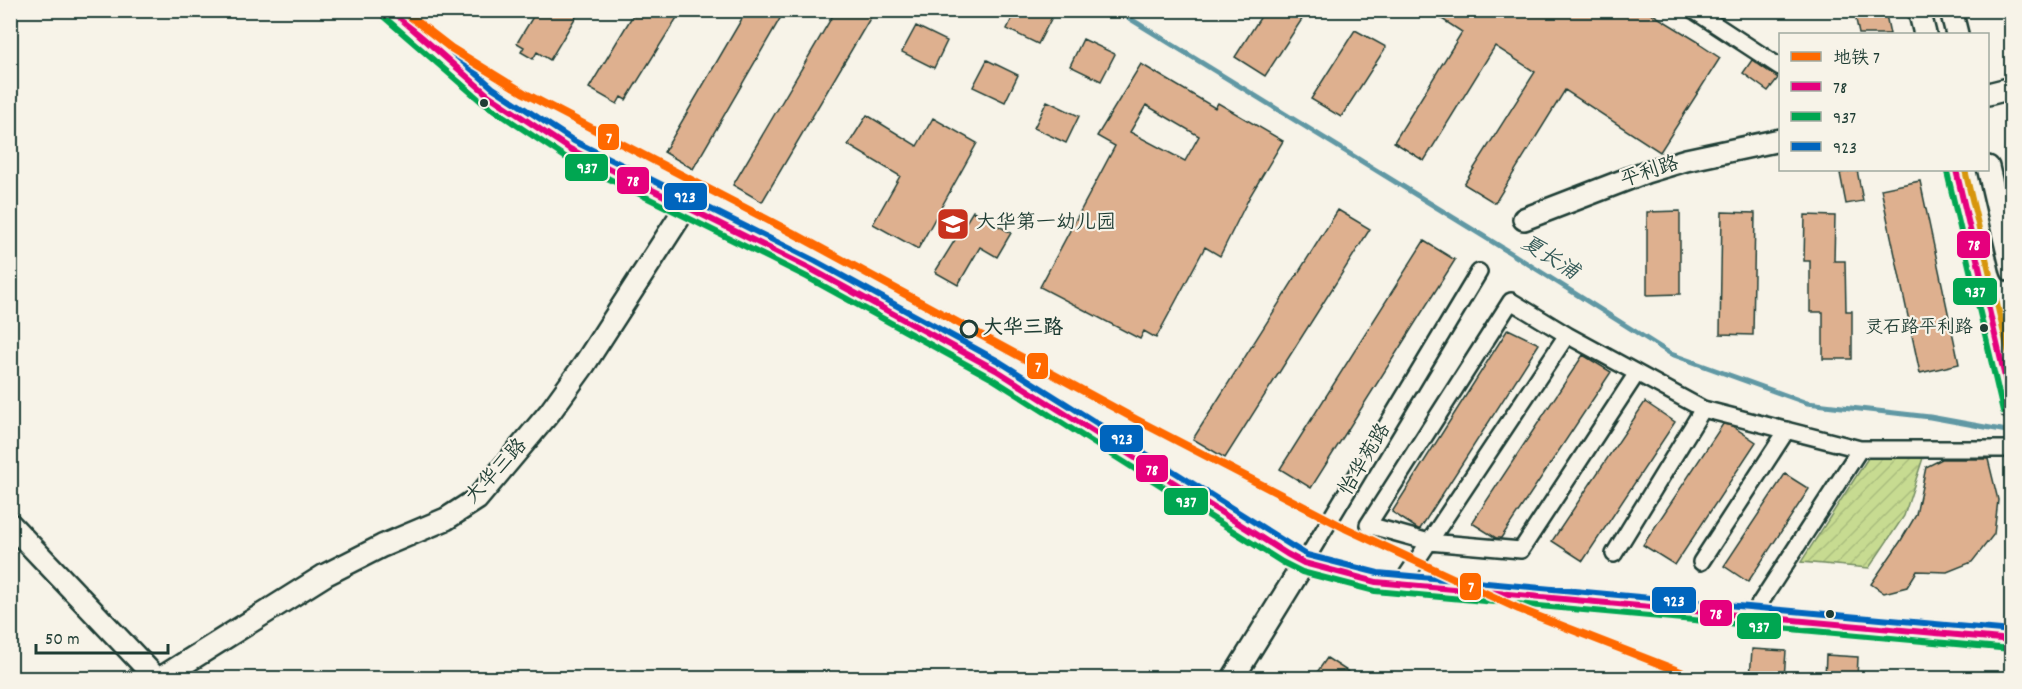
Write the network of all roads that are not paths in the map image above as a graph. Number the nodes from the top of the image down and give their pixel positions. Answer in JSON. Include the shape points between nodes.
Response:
{"nodes":[{"id":1,"x":390,"y":10,"type":"edge"},
{"id":2,"x":1693,"y":10,"type":"edge"},
{"id":3,"x":1919,"y":10,"type":"edge"},
{"id":4,"x":1952,"y":10,"type":"edge"},
{"id":5,"x":1925,"y":33,"type":"edge"},
{"id":6,"x":1957,"y":33,"type":"edge"},
{"id":7,"x":1779,"y":66,"type":"edge"},
{"id":8,"x":2012,"y":88,"type":"edge"},
{"id":9,"x":1989,"y":94,"type":"edge"},
{"id":10,"x":1779,"y":140,"type":"edge"},
{"id":11,"x":1956,"y":171,"type":"edge"},
{"id":12,"x":1989,"y":171,"type":"edge"},
{"id":13,"x":686,"y":207,"type":"junction"},
{"id":14,"x":1524,"y":219,"type":"dead end"},
{"id":15,"x":2012,"y":271,"type":"edge"},
{"id":16,"x":1479,"y":272,"type":"dead end"},
{"id":17,"x":1567,"y":335,"type":"junction"},
{"id":18,"x":1637,"y":373,"type":"junction"},
{"id":19,"x":1703,"y":409,"type":"junction"},
{"id":20,"x":2012,"y":409,"type":"edge"},
{"id":21,"x":1787,"y":430,"type":"junction"},
{"id":22,"x":2012,"y":448,"type":"edge"},
{"id":23,"x":1860,"y":449,"type":"junction"},
{"id":24,"x":10,"y":524,"type":"edge"},
{"id":25,"x":1429,"y":542,"type":"junction"},
{"id":26,"x":1614,"y":554,"type":"dead end"},
{"id":27,"x":1701,"y":562,"type":"dead end"},
{"id":28,"x":1304,"y":563,"type":"junction"},
{"id":29,"x":1401,"y":584,"type":"junction"},
{"id":30,"x":1751,"y":617,"type":"junction"},
{"id":31,"x":2012,"y":640,"type":"edge"},
{"id":32,"x":158,"y":678,"type":"edge"},
{"id":33,"x":1233,"y":678,"type":"edge"}],
"edges":[{"from":1,"to":13,"type":"main road","via":[[488,95],[570,149]]},
{"from":2,"to":7,"type":"street"},
{"from":3,"to":5,"type":"main road"},
{"from":4,"to":6,"type":"main road"},
{"from":8,"to":9,"type":"main road"},
{"from":10,"to":14,"type":"main road","name":"平利路","via":[[1646,172]]},
{"from":11,"to":20,"type":"main road"},
{"from":12,"to":15,"type":"main road"},
{"from":13,"to":28,"type":"main road","via":[[811,269],[996,370]]},
{"from":13,"to":32,"type":"main road","name":"大华三路","via":[[584,365],[477,499],[446,519],[325,575]]},
{"from":16,"to":28,"type":"street","name":"怡华苑路"},
{"from":17,"to":18,"type":"street"},
{"from":17,"to":25,"type":"street"},
{"from":17,"to":25,"type":"street","via":[[1511,300],[1368,525]]},
{"from":18,"to":19,"type":"street"},
{"from":18,"to":25,"type":"street","via":[[1521,550]]},
{"from":19,"to":21,"type":"street"},
{"from":19,"to":26,"type":"street"},
{"from":21,"to":23,"type":"street"},
{"from":21,"to":27,"type":"street"},
{"from":22,"to":23,"type":"street"},
{"from":23,"to":30,"type":"street"},
{"from":24,"to":32,"type":"main road"},
{"from":25,"to":29,"type":"street"},
{"from":28,"to":29,"type":"main road","via":[[1376,582]]},
{"from":28,"to":33,"type":"main road","name":"怡华苑路"},
{"from":29,"to":30,"type":"main road"},
{"from":30,"to":31,"type":"main road"}]}
